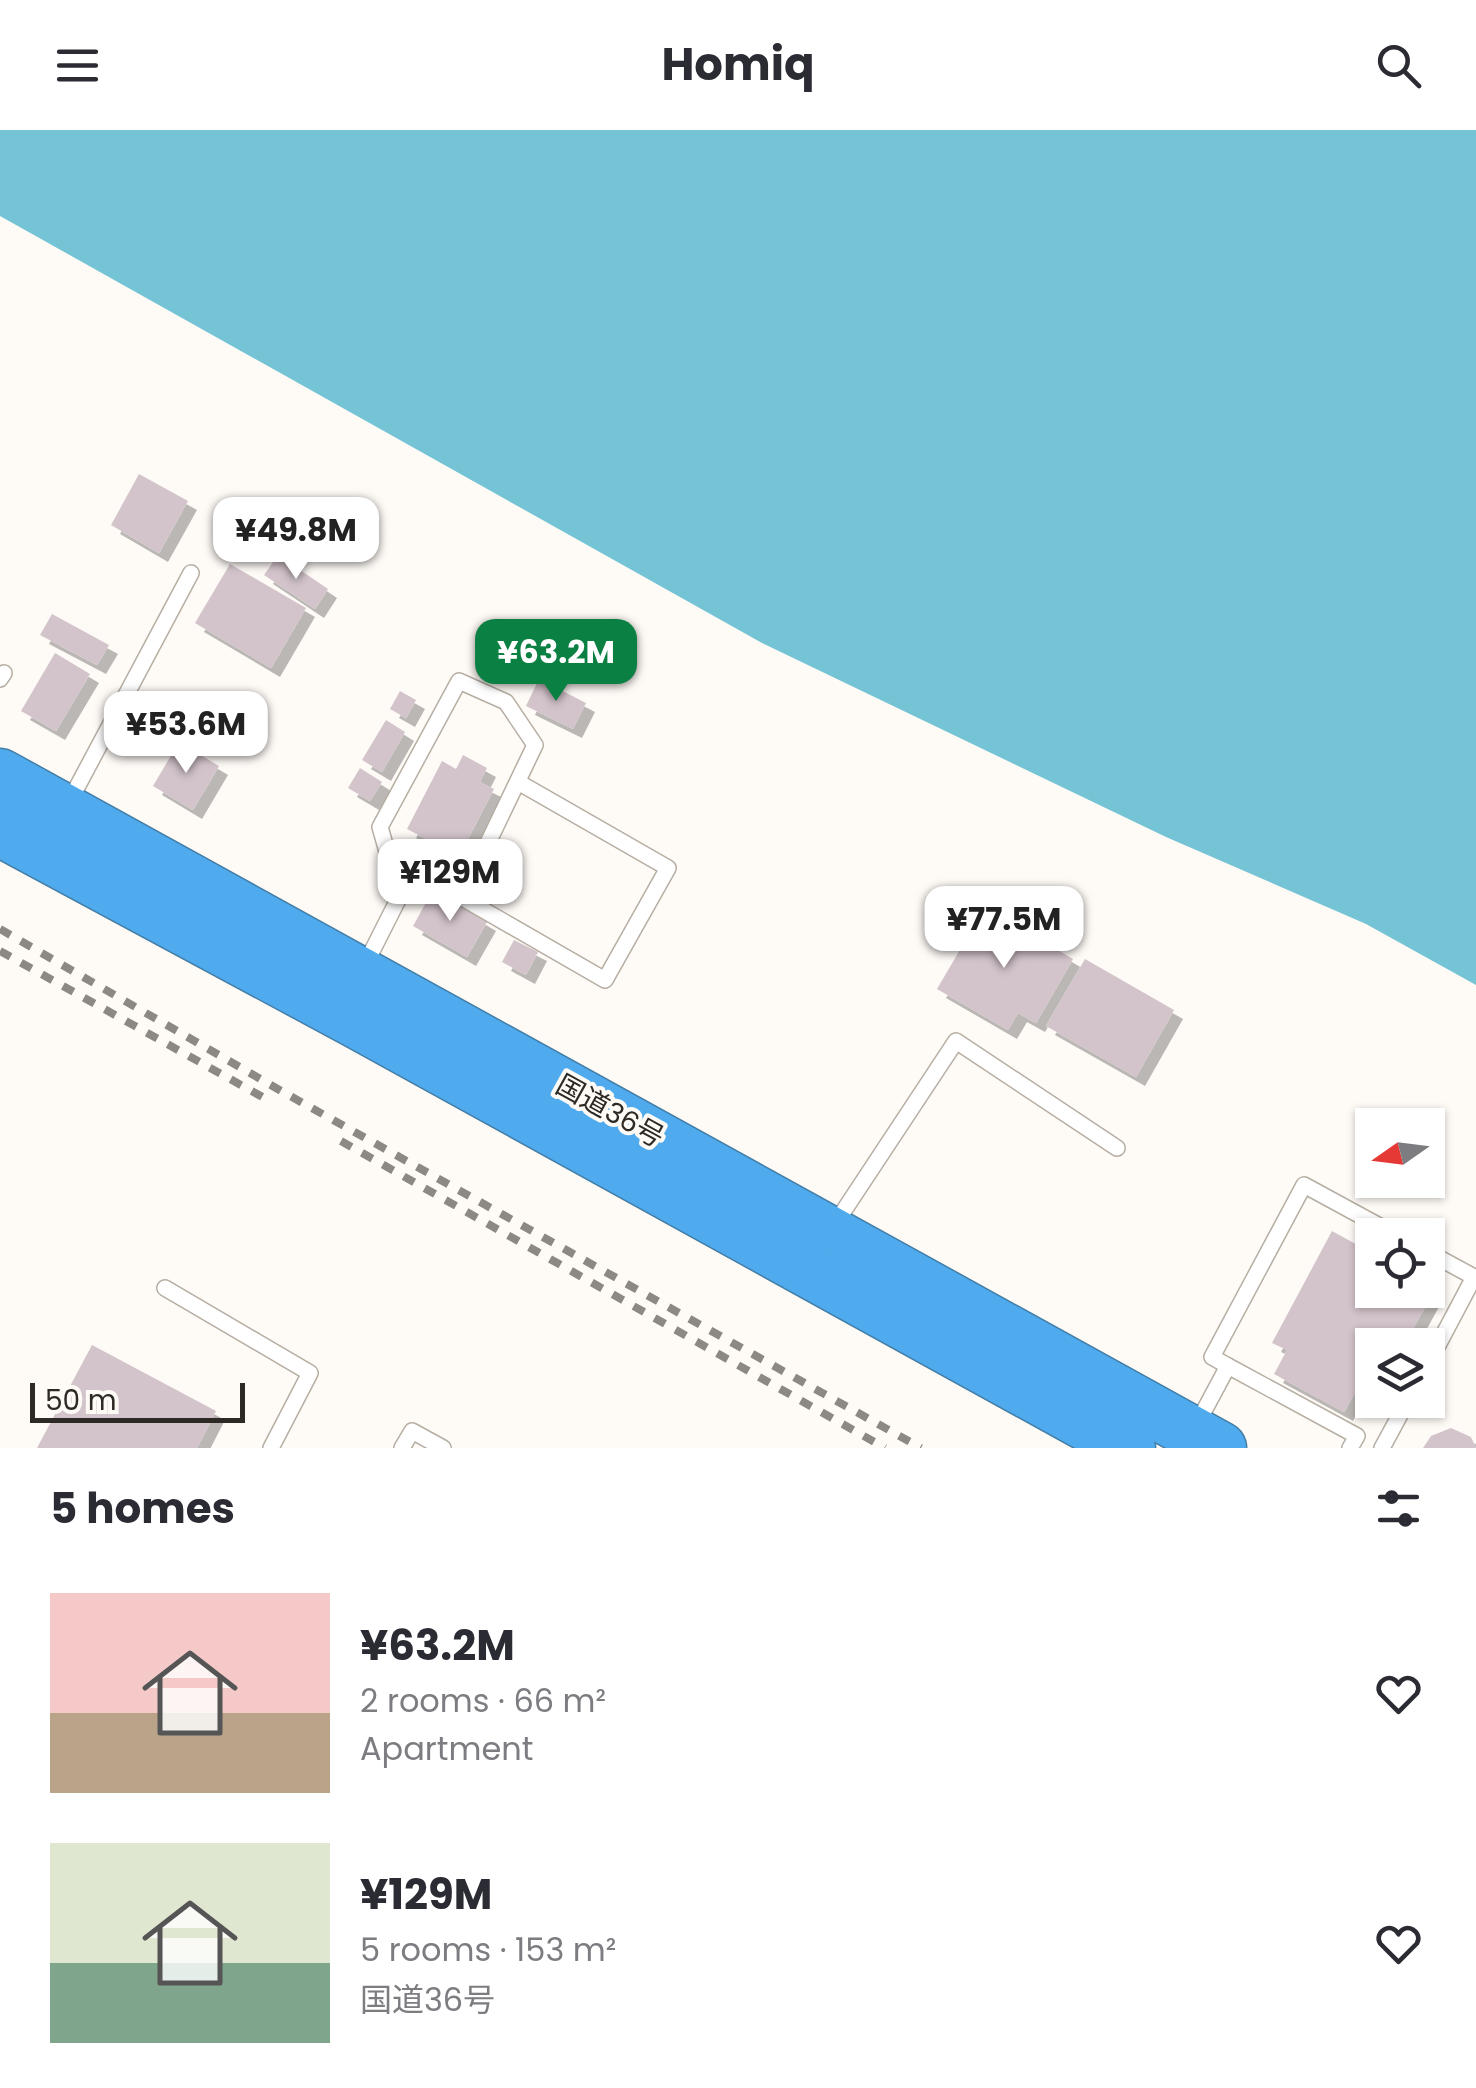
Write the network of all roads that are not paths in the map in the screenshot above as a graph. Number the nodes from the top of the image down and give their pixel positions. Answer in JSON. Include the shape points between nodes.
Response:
{"nodes":[{"id":1,"x":191,"y":573,"type":"dead end"},
{"id":2,"x":0,"y":775,"type":"edge"},
{"id":3,"x":518,"y":782,"type":"junction"},
{"id":4,"x":42,"y":832,"type":"edge"},
{"id":5,"x":414,"y":868,"type":"junction"},
{"id":6,"x":462,"y":896,"type":"junction"},
{"id":7,"x":361,"y":973,"type":"junction"},
{"id":8,"x":1117,"y":1148,"type":"dead end"},
{"id":9,"x":1364,"y":1218,"type":"edge"},
{"id":10,"x":804,"y":1238,"type":"junction"},
{"id":11,"x":1445,"y":1261,"type":"edge"},
{"id":12,"x":165,"y":1288,"type":"dead end"},
{"id":13,"x":1445,"y":1332,"type":"edge"},
{"id":14,"x":1228,"y":1366,"type":"junction"},
{"id":15,"x":1398,"y":1418,"type":"edge"},
{"id":16,"x":1206,"y":1440,"type":"edge"},
{"id":17,"x":1353,"y":1442,"type":"edge"},
{"id":18,"x":272,"y":1448,"type":"edge"},
{"id":19,"x":402,"y":1448,"type":"edge"},
{"id":20,"x":443,"y":1448,"type":"edge"},
{"id":21,"x":1129,"y":1448,"type":"edge"},
{"id":22,"x":1381,"y":1448,"type":"edge"}],
"edges":[{"from":1,"to":4,"type":"lane"},
{"from":2,"to":4,"type":"highway","name":"国道36号"},
{"from":3,"to":5,"type":"lane","via":[[535,744],[506,702],[459,681],[380,827],[388,855]]},
{"from":3,"to":6,"type":"lane"},
{"from":3,"to":6,"type":"lane","via":[[668,868],[605,980]]},
{"from":4,"to":7,"type":"highway","name":"国道36号"},
{"from":4,"to":10,"type":"highway","name":"国道36号"},
{"from":5,"to":6,"type":"lane"},
{"from":5,"to":7,"type":"lane"},
{"from":7,"to":10,"type":"highway","name":"国道36号"},
{"from":8,"to":10,"type":"lane","via":[[956,1040]]},
{"from":9,"to":14,"type":"lane","via":[[1304,1186],[1212,1357]]},
{"from":10,"to":16,"type":"highway","name":"国道36号"},
{"from":10,"to":21,"type":"highway","name":"国道36号"},
{"from":11,"to":13,"type":"lane","via":[[1474,1277]]},
{"from":12,"to":18,"type":"lane","via":[[310,1373]]},
{"from":14,"to":16,"type":"lane"},
{"from":14,"to":17,"type":"lane"},
{"from":15,"to":22,"type":"lane"},
{"from":17,"to":22,"type":"lane"},
{"from":19,"to":20,"type":"lane","via":[[412,1431]]}]}
